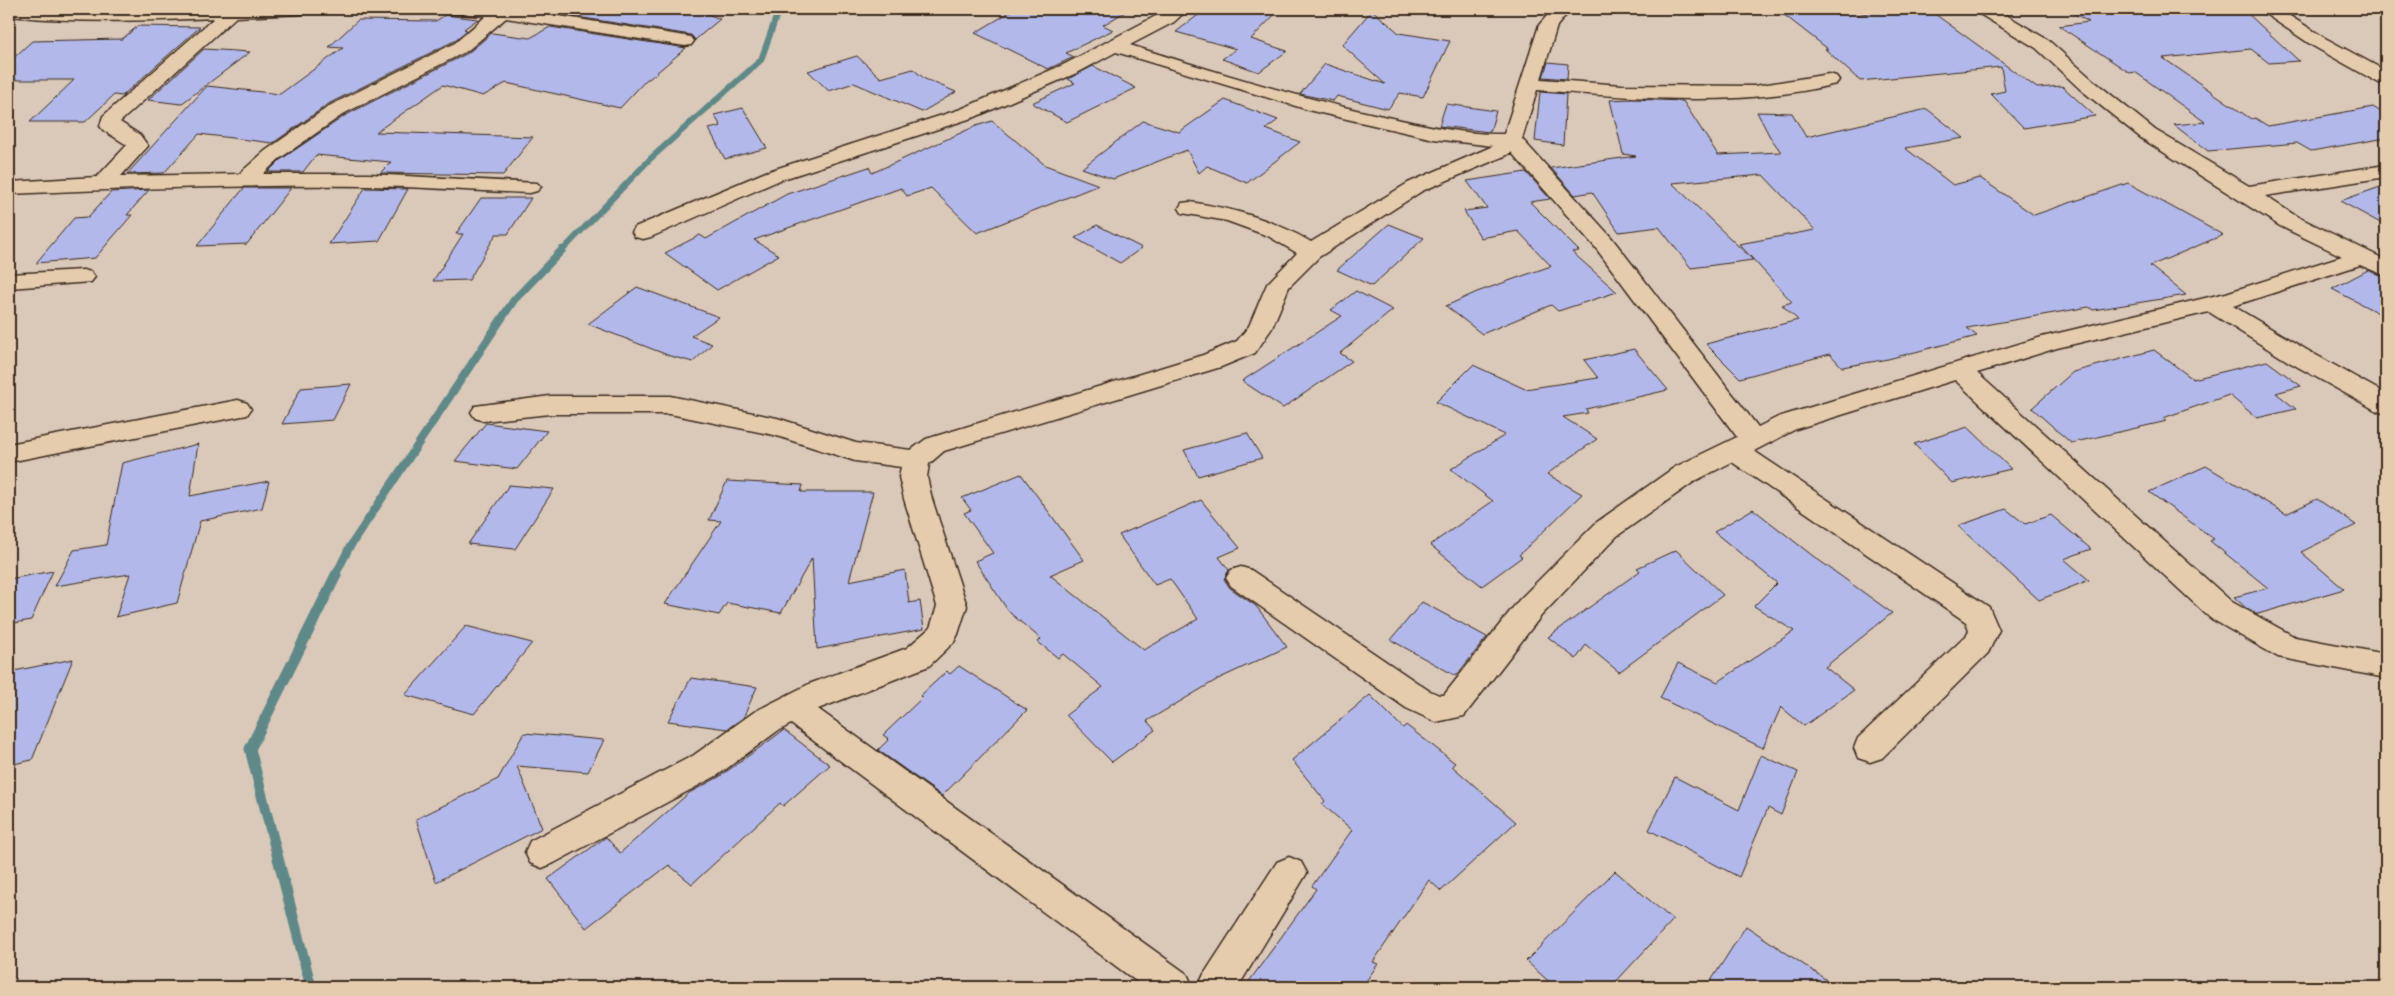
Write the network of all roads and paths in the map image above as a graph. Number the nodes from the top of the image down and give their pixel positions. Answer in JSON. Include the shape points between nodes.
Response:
{"nodes":[{"id":1,"x":300,"y":9,"type":"edge"},
{"id":2,"x":450,"y":9,"type":"edge"},
{"id":3,"x":1179,"y":9,"type":"edge"},
{"id":4,"x":1562,"y":9,"type":"edge"},
{"id":5,"x":1984,"y":9,"type":"edge"},
{"id":6,"x":2267,"y":9,"type":"edge"},
{"id":7,"x":9,"y":11,"type":"edge"},
{"id":8,"x":233,"y":11,"type":"junction"},
{"id":9,"x":502,"y":12,"type":"junction"},
{"id":10,"x":685,"y":41,"type":"dead end"},
{"id":11,"x":1115,"y":46,"type":"junction"},
{"id":12,"x":2386,"y":79,"type":"edge"},
{"id":13,"x":1829,"y":80,"type":"dead end"},
{"id":14,"x":1529,"y":84,"type":"junction"},
{"id":15,"x":1512,"y":140,"type":"junction"},
{"id":16,"x":2386,"y":171,"type":"edge"},
{"id":17,"x":244,"y":180,"type":"junction"},
{"id":18,"x":104,"y":183,"type":"junction"},
{"id":19,"x":530,"y":187,"type":"dead end"},
{"id":20,"x":9,"y":188,"type":"edge"},
{"id":21,"x":2246,"y":193,"type":"junction"},
{"id":22,"x":1190,"y":208,"type":"dead end"},
{"id":23,"x":643,"y":232,"type":"dead end"},
{"id":24,"x":1311,"y":252,"type":"junction"},
{"id":25,"x":2362,"y":257,"type":"junction"},
{"id":26,"x":2386,"y":269,"type":"edge"},
{"id":27,"x":83,"y":277,"type":"dead end"},
{"id":28,"x":9,"y":281,"type":"edge"},
{"id":29,"x":2213,"y":304,"type":"junction"},
{"id":30,"x":1959,"y":370,"type":"junction"},
{"id":31,"x":2386,"y":405,"type":"edge"},
{"id":32,"x":238,"y":409,"type":"dead end"},
{"id":33,"x":484,"y":412,"type":"dead end"},
{"id":34,"x":1744,"y":445,"type":"junction"},
{"id":35,"x":9,"y":453,"type":"edge"},
{"id":36,"x":916,"y":460,"type":"junction"},
{"id":37,"x":1241,"y":578,"type":"dead end"},
{"id":38,"x":2386,"y":666,"type":"edge"},
{"id":39,"x":793,"y":708,"type":"junction"},
{"id":40,"x":1870,"y":748,"type":"dead end"},
{"id":41,"x":542,"y":852,"type":"dead end"},
{"id":42,"x":1289,"y":873,"type":"dead end"},
{"id":43,"x":1174,"y":987,"type":"edge"},
{"id":44,"x":1217,"y":987,"type":"edge"}],
"edges":[{"from":1,"to":8,"type":"street"},
{"from":2,"to":9,"type":"street"},
{"from":3,"to":11,"type":"street"},
{"from":4,"to":14,"type":"street","via":[[1548,25]]},
{"from":5,"to":21,"type":"street","via":[[2042,44],[2148,134]]},
{"from":6,"to":12,"type":"street"},
{"from":7,"to":8,"type":"street","via":[[43,15]]},
{"from":8,"to":18,"type":"street","via":[[110,120],[110,126],[138,146]]},
{"from":9,"to":10,"type":"street"},
{"from":9,"to":17,"type":"street","via":[[461,46],[338,109],[272,155]]},
{"from":11,"to":15,"type":"street","via":[[1333,112],[1448,136]]},
{"from":11,"to":23,"type":"street","via":[[968,113],[773,176]]},
{"from":13,"to":14,"type":"street","via":[[1746,92],[1642,91]]},
{"from":14,"to":15,"type":"street"},
{"from":15,"to":24,"type":"street","via":[[1500,151],[1415,187]]},
{"from":15,"to":34,"type":"street","via":[[1603,242]]},
{"from":16,"to":21,"type":"street"},
{"from":17,"to":18,"type":"street"},
{"from":17,"to":19,"type":"street","via":[[369,180]]},
{"from":18,"to":20,"type":"street"},
{"from":21,"to":25,"type":"street","via":[[2288,220]]},
{"from":22,"to":24,"type":"street","via":[[1232,215],[1276,231]]},
{"from":24,"to":36,"type":"street","via":[[1278,284],[1260,328],[1246,347],[1212,361],[935,445]]},
{"from":25,"to":26,"type":"street"},
{"from":25,"to":29,"type":"street"},
{"from":27,"to":28,"type":"street"},
{"from":29,"to":30,"type":"street","via":[[2051,342]]},
{"from":29,"to":31,"type":"street"},
{"from":30,"to":34,"type":"street","via":[[1787,423]]},
{"from":30,"to":38,"type":"street","via":[[2221,610],[2289,648]]},
{"from":32,"to":35,"type":"street"},
{"from":33,"to":36,"type":"street","via":[[550,405],[670,405],[777,427],[855,452]]},
{"from":34,"to":37,"type":"street","via":[[1685,474],[1607,529],[1530,608],[1453,707],[1436,709],[1417,699]]},
{"from":34,"to":40,"type":"street","via":[[1978,614],[1984,630],[1977,644]]},
{"from":36,"to":39,"type":"street","via":[[913,477],[918,499],[952,606],[943,634],[918,657],[820,694]]},
{"from":39,"to":41,"type":"street","via":[[765,722],[706,765]]},
{"from":39,"to":43,"type":"street"},
{"from":42,"to":44,"type":"street"}]}
